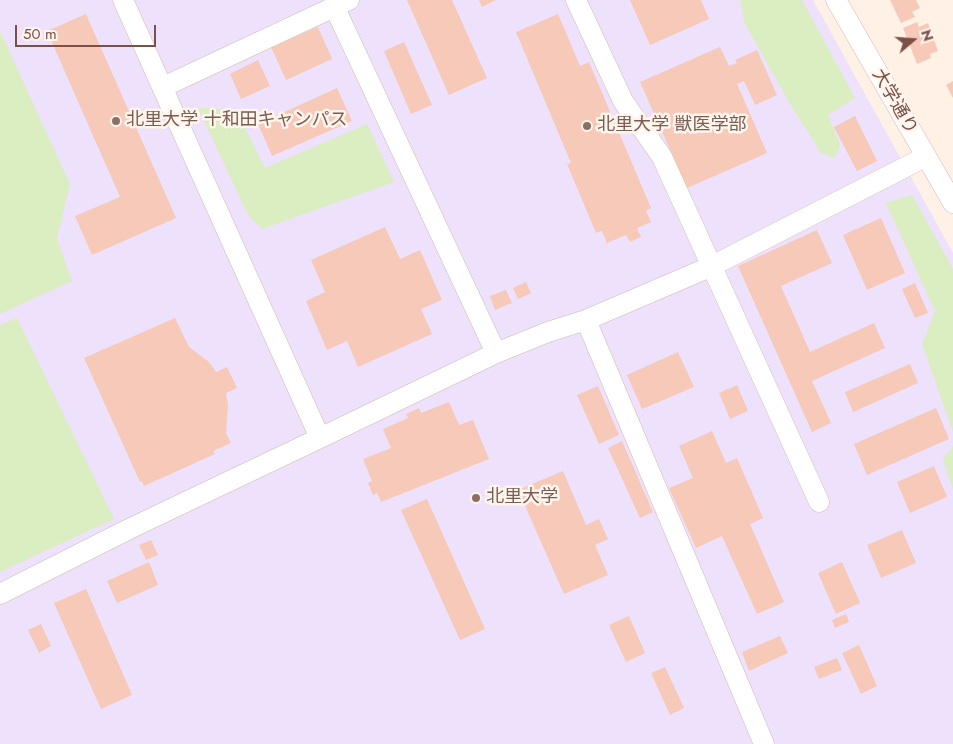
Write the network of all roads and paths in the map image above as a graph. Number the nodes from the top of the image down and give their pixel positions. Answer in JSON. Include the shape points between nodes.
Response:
{"nodes":[{"id":1,"x":123,"y":0,"type":"edge"},
{"id":2,"x":576,"y":0,"type":"edge"},
{"id":3,"x":836,"y":0,"type":"edge"},
{"id":4,"x":342,"y":3,"type":"edge"},
{"id":5,"x":163,"y":87,"type":"junction"},
{"id":6,"x":925,"y":157,"type":"junction"},
{"id":7,"x":953,"y":203,"type":"edge"},
{"id":8,"x":712,"y":266,"type":"junction"},
{"id":9,"x":586,"y":320,"type":"junction"},
{"id":10,"x":496,"y":353,"type":"junction"},
{"id":11,"x":320,"y":438,"type":"junction"},
{"id":12,"x":819,"y":502,"type":"dead end"},
{"id":13,"x":0,"y":594,"type":"edge"},
{"id":14,"x":764,"y":744,"type":"edge"}],
"edges":[{"from":1,"to":5,"type":"street"},
{"from":2,"to":8,"type":"street","via":[[623,101],[662,157]]},
{"from":3,"to":6,"type":"street","name":"大学通り"},
{"from":4,"to":5,"type":"street"},
{"from":4,"to":10,"type":"street"},
{"from":5,"to":11,"type":"street"},
{"from":6,"to":7,"type":"street","name":"大学通り"},
{"from":6,"to":8,"type":"street"},
{"from":8,"to":9,"type":"street"},
{"from":8,"to":12,"type":"street"},
{"from":9,"to":10,"type":"street"},
{"from":9,"to":14,"type":"street"},
{"from":10,"to":11,"type":"street"},
{"from":11,"to":13,"type":"street"}]}
